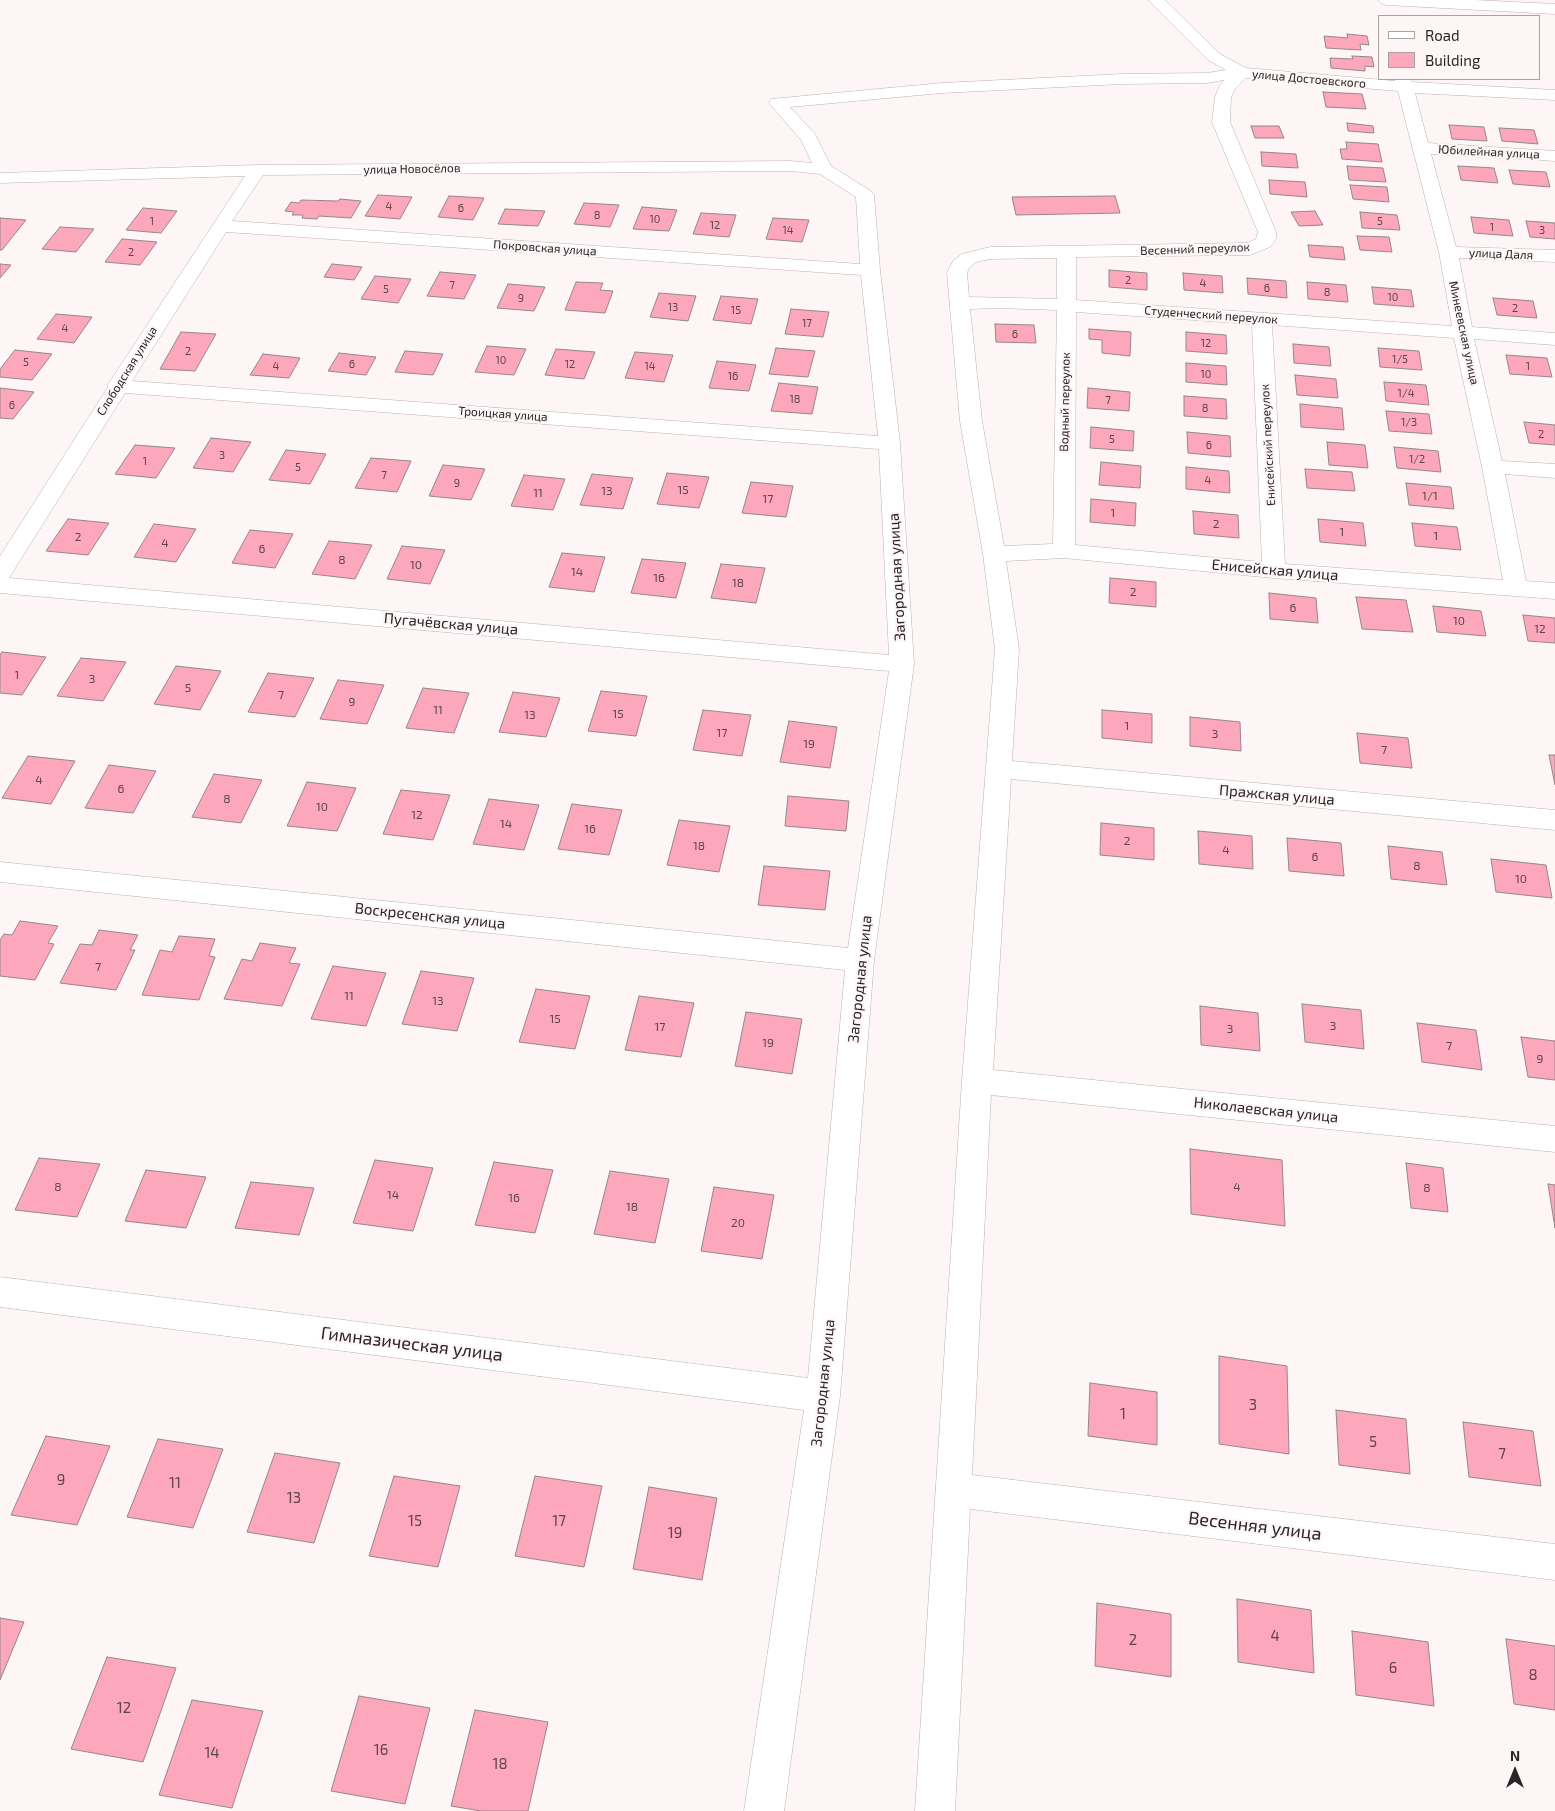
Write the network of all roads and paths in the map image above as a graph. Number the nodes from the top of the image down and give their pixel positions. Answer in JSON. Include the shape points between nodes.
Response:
{"nodes":[{"id":1,"x":1156,"y":0,"type":"edge"},
{"id":2,"x":1386,"y":0,"type":"edge"},
{"id":3,"x":1555,"y":9,"type":"edge"},
{"id":4,"x":1390,"y":15,"type":"edge"},
{"id":5,"x":1242,"y":73,"type":"junction"},
{"id":6,"x":1404,"y":83,"type":"edge"},
{"id":7,"x":1555,"y":96,"type":"edge"},
{"id":8,"x":1422,"y":148,"type":"junction"},
{"id":9,"x":1555,"y":156,"type":"edge"},
{"id":10,"x":824,"y":169,"type":"junction"},
{"id":11,"x":258,"y":170,"type":"junction"},
{"id":12,"x":0,"y":178,"type":"edge"},
{"id":13,"x":220,"y":226,"type":"junction"},
{"id":14,"x":1067,"y":252,"type":"junction"},
{"id":15,"x":1448,"y":252,"type":"junction"},
{"id":16,"x":1555,"y":256,"type":"edge"},
{"id":17,"x":870,"y":270,"type":"junction"},
{"id":18,"x":960,"y":303,"type":"junction"},
{"id":19,"x":1066,"y":305,"type":"junction"},
{"id":20,"x":1262,"y":319,"type":"junction"},
{"id":21,"x":1463,"y":333,"type":"junction"},
{"id":22,"x":1555,"y":339,"type":"edge"},
{"id":23,"x":118,"y":386,"type":"junction"},
{"id":24,"x":889,"y":443,"type":"junction"},
{"id":25,"x":1493,"y":467,"type":"junction"},
{"id":26,"x":1555,"y":471,"type":"edge"},
{"id":27,"x":1064,"y":551,"type":"junction"},
{"id":28,"x":994,"y":554,"type":"junction"},
{"id":29,"x":1274,"y":571,"type":"junction"},
{"id":30,"x":0,"y":574,"type":"edge"},
{"id":31,"x":0,"y":585,"type":"edge"},
{"id":32,"x":1516,"y":588,"type":"junction"},
{"id":33,"x":1555,"y":591,"type":"edge"},
{"id":34,"x":902,"y":664,"type":"junction"},
{"id":35,"x":998,"y":769,"type":"junction"},
{"id":36,"x":1555,"y":820,"type":"edge"},
{"id":37,"x":0,"y":872,"type":"edge"},
{"id":38,"x":860,"y":960,"type":"junction"},
{"id":39,"x":977,"y":1081,"type":"junction"},
{"id":40,"x":1555,"y":1139,"type":"edge"},
{"id":41,"x":0,"y":1292,"type":"edge"},
{"id":42,"x":824,"y":1396,"type":"junction"},
{"id":43,"x":954,"y":1490,"type":"junction"},
{"id":44,"x":1555,"y":1562,"type":"edge"},
{"id":45,"x":764,"y":1811,"type":"edge"},
{"id":46,"x":935,"y":1811,"type":"edge"}],
"edges":[{"from":1,"to":5,"type":"street","via":[[1214,57]]},
{"from":2,"to":3,"type":"street"},
{"from":2,"to":4,"type":"street"},
{"from":5,"to":6,"type":"street","name":"улица Достоевского"},
{"from":5,"to":10,"type":"street","via":[[1207,78],[942,88],[777,103],[809,138]]},
{"from":5,"to":14,"type":"street","name":"Весенний переулок","via":[[1227,87],[1221,122],[1267,232],[1263,243],[1250,249]]},
{"from":6,"to":7,"type":"street","name":"улица Достоевского"},
{"from":6,"to":8,"type":"street","name":"Минеевская улица"},
{"from":8,"to":9,"type":"street","name":"Юбилейная улица"},
{"from":8,"to":15,"type":"street","name":"Минеевская улица"},
{"from":10,"to":11,"type":"street","name":"улица Новосёлов","via":[[791,166]]},
{"from":10,"to":17,"type":"street","name":"Загородная улица","via":[[865,195]]},
{"from":11,"to":12,"type":"street","name":"улица Новосёлов"},
{"from":11,"to":13,"type":"street","name":"Слободская улица"},
{"from":13,"to":17,"type":"street","name":"Покровская улица"},
{"from":13,"to":23,"type":"street","name":"Слободская улица"},
{"from":14,"to":18,"type":"street","name":"Весенний переулок","via":[[990,253],[969,258],[960,265],[957,273]]},
{"from":14,"to":19,"type":"street","name":"Водный переулок"},
{"from":15,"to":16,"type":"street","name":"улица Даля"},
{"from":15,"to":21,"type":"street","name":"Минеевская улица"},
{"from":17,"to":24,"type":"street","name":"Загородная улица"},
{"from":18,"to":19,"type":"street","name":"Студенческий переулок"},
{"from":18,"to":28,"type":"street","via":[[972,421]]},
{"from":19,"to":20,"type":"street","name":"Студенческий переулок"},
{"from":19,"to":27,"type":"street","name":"Водный переулок"},
{"from":20,"to":21,"type":"street","name":"Студенческий переулок"},
{"from":20,"to":29,"type":"street","name":"Енисейский переулок"},
{"from":21,"to":22,"type":"street","name":"Студенческий переулок"},
{"from":21,"to":25,"type":"street","name":"Минеевская улица"},
{"from":23,"to":24,"type":"street","name":"Троицкая улица"},
{"from":23,"to":30,"type":"street","name":"Слободская улица"},
{"from":24,"to":34,"type":"street","name":"Загородная улица"},
{"from":25,"to":26,"type":"street"},
{"from":25,"to":32,"type":"street","name":"Минеевская улица"},
{"from":27,"to":28,"type":"street","name":"Енисейская улица"},
{"from":27,"to":29,"type":"street","name":"Енисейская улица"},
{"from":28,"to":35,"type":"street","via":[[1007,649]]},
{"from":29,"to":32,"type":"street","name":"Енисейская улица"},
{"from":31,"to":34,"type":"street","name":"Пугачёвская улица"},
{"from":32,"to":33,"type":"street","name":"Енисейская улица"},
{"from":34,"to":38,"type":"street","name":"Загородная улица"},
{"from":35,"to":36,"type":"street","name":"Пражская улица"},
{"from":35,"to":39,"type":"street"},
{"from":37,"to":38,"type":"street","name":"Воскресенская улица"},
{"from":38,"to":42,"type":"street","name":"Загородная улица"},
{"from":39,"to":40,"type":"street","name":"Николаевская улица"},
{"from":39,"to":43,"type":"street"},
{"from":41,"to":42,"type":"street","name":"Гимназическая улица"},
{"from":42,"to":45,"type":"street","name":"Загородная улица"},
{"from":43,"to":44,"type":"street","name":"Весенняя улица"},
{"from":43,"to":46,"type":"street"}]}
